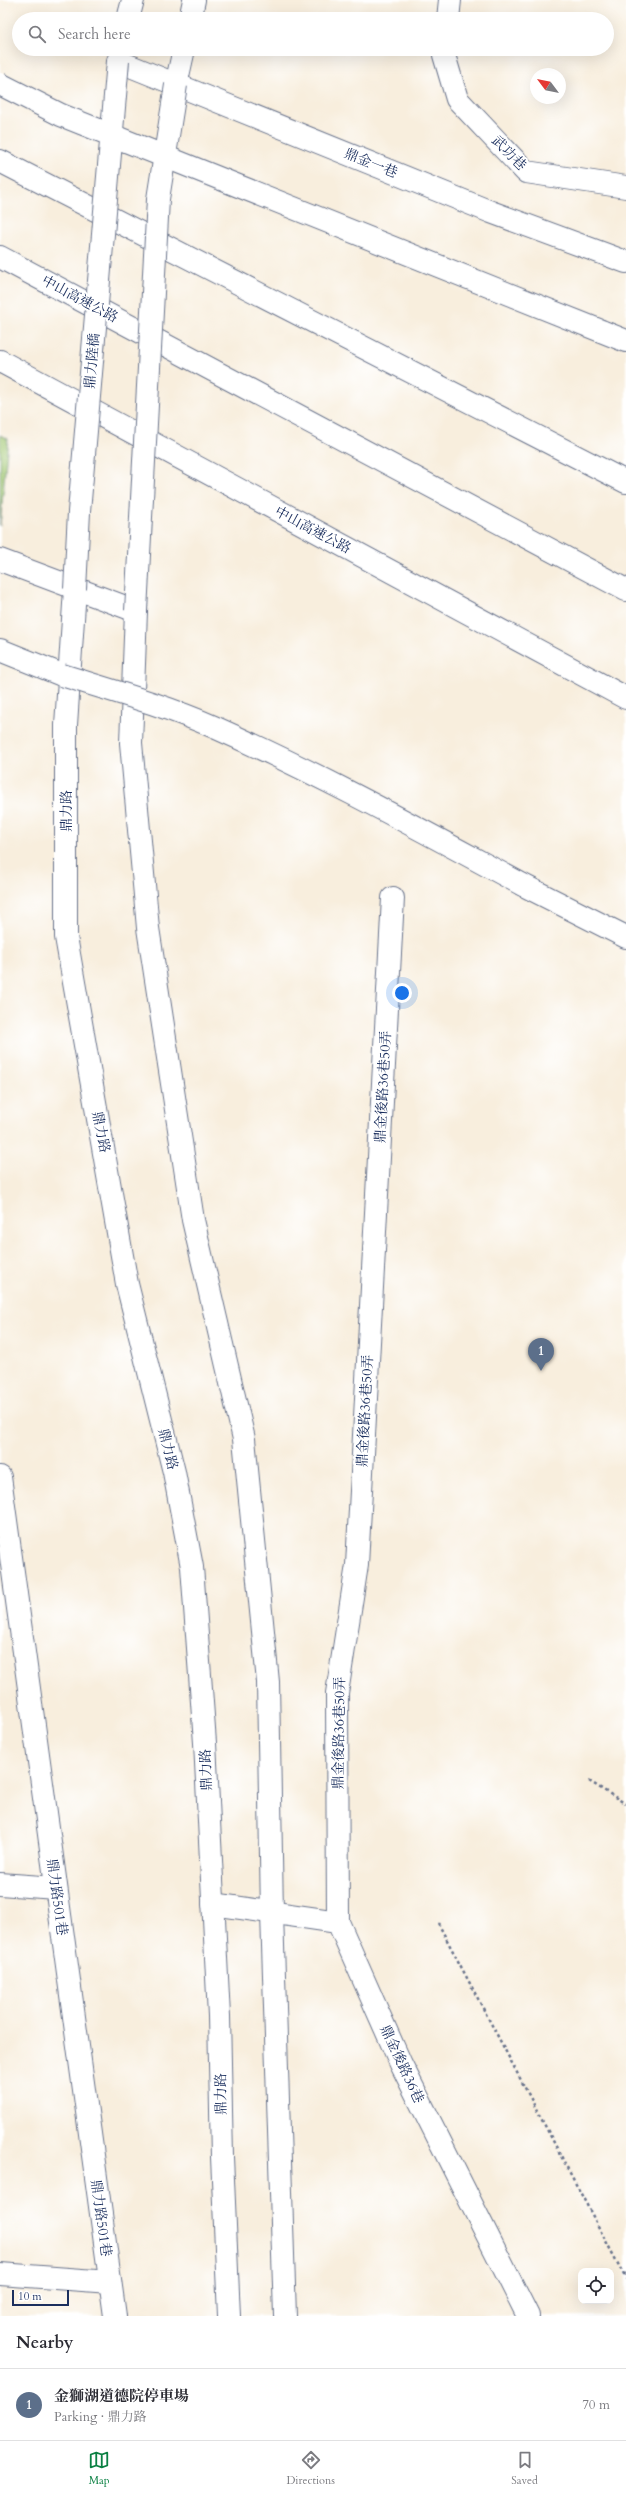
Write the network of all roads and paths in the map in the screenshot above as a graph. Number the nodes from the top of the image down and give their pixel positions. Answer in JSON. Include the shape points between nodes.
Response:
{"nodes":[{"id":1,"x":133,"y":0,"type":"edge"},
{"id":2,"x":194,"y":0,"type":"edge"},
{"id":3,"x":450,"y":0,"type":"edge"},
{"id":4,"x":130,"y":12,"type":"edge"},
{"id":5,"x":191,"y":12,"type":"edge"},
{"id":6,"x":449,"y":12,"type":"edge"},
{"id":7,"x":120,"y":56,"type":"edge"},
{"id":8,"x":122,"y":56,"type":"edge"},
{"id":9,"x":182,"y":56,"type":"edge"},
{"id":10,"x":447,"y":56,"type":"edge"},
{"id":11,"x":0,"y":84,"type":"edge"},
{"id":12,"x":176,"y":84,"type":"junction"},
{"id":13,"x":0,"y":161,"type":"edge"},
{"id":14,"x":626,"y":187,"type":"edge"},
{"id":15,"x":0,"y":256,"type":"edge"},
{"id":16,"x":626,"y":262,"type":"edge"},
{"id":17,"x":626,"y":341,"type":"edge"},
{"id":18,"x":0,"y":361,"type":"edge"},
{"id":19,"x":626,"y":482,"type":"edge"},
{"id":20,"x":0,"y":560,"type":"edge"},
{"id":21,"x":75,"y":589,"type":"junction"},
{"id":22,"x":626,"y":590,"type":"edge"},
{"id":23,"x":136,"y":611,"type":"junction"},
{"id":24,"x":0,"y":650,"type":"edge"},
{"id":25,"x":0,"y":660,"type":"edge"},
{"id":26,"x":62,"y":675,"type":"junction"},
{"id":27,"x":626,"y":698,"type":"edge"},
{"id":28,"x":392,"y":898,"type":"dead end"},
{"id":29,"x":626,"y":937,"type":"edge"},
{"id":30,"x":0,"y":1477,"type":"edge"},
{"id":31,"x":589,"y":1781,"type":"dead end"},
{"id":32,"x":626,"y":1804,"type":"edge"},
{"id":33,"x":0,"y":1884,"type":"edge"},
{"id":34,"x":56,"y":1888,"type":"junction"},
{"id":35,"x":213,"y":1904,"type":"junction"},
{"id":36,"x":272,"y":1914,"type":"junction"},
{"id":37,"x":338,"y":1922,"type":"junction"},
{"id":38,"x":438,"y":1923,"type":"dead end"},
{"id":39,"x":0,"y":2274,"type":"edge"},
{"id":40,"x":626,"y":2279,"type":"edge"},
{"id":41,"x":110,"y":2282,"type":"junction"},
{"id":42,"x":115,"y":2316,"type":"edge"},
{"id":43,"x":229,"y":2316,"type":"edge"},
{"id":44,"x":285,"y":2316,"type":"edge"},
{"id":45,"x":528,"y":2316,"type":"edge"}],
"edges":[{"from":1,"to":4,"type":"main road"},
{"from":2,"to":5,"type":"main road"},
{"from":3,"to":6,"type":"main road"},
{"from":7,"to":21,"type":"main road","name":"鼎力陸橋","bridge":true,"via":[[79,512]]},
{"from":8,"to":12,"type":"main road","name":"鼎金一巷"},
{"from":9,"to":12,"type":"main road"},
{"from":10,"to":14,"type":"main road","name":"武功巷","via":[[456,99],[526,172]]},
{"from":11,"to":17,"type":"main road","bridge":true,"via":[[61,115]]},
{"from":12,"to":16,"type":"main road","name":"鼎金一巷","via":[[491,212]]},
{"from":12,"to":23,"type":"main road","bridge":true,"via":[[158,199]]},
{"from":13,"to":19,"type":"main road"},
{"from":15,"to":22,"type":"main road","name":"中山高速公路"},
{"from":18,"to":27,"type":"main road","name":"中山高速公路"},
{"from":20,"to":21,"type":"main road"},
{"from":21,"to":23,"type":"main road"},
{"from":21,"to":35,"type":"main road","name":"鼎力路","via":[[66,725],[66,937],[128,1284],[174,1472],[192,1567],[205,1743]]},
{"from":23,"to":36,"type":"main road","via":[[131,743],[148,928],[193,1220],[244,1439],[268,1682]]},
{"from":24,"to":26,"type":"main road"},
{"from":25,"to":26,"type":"main road"},
{"from":26,"to":29,"type":"main road","bridge":true,"via":[[146,701],[213,726],[346,789],[523,885]]},
{"from":28,"to":37,"type":"main road","name":"鼎金後路36巷50弄","via":[[357,1565],[337,1693]]},
{"from":30,"to":34,"type":"main road","name":"鼎力路501巷"},
{"from":31,"to":32,"type":"path"},
{"from":33,"to":34,"type":"main road"},
{"from":34,"to":41,"type":"main road","name":"鼎力路501巷"},
{"from":35,"to":36,"type":"main road"},
{"from":35,"to":43,"type":"main road","name":"鼎力路"},
{"from":36,"to":37,"type":"main road"},
{"from":36,"to":44,"type":"main road"},
{"from":37,"to":45,"type":"main road","name":"鼎金後路36巷","via":[[401,2064]]},
{"from":38,"to":40,"type":"path"},
{"from":39,"to":41,"type":"main road"},
{"from":41,"to":42,"type":"main road","name":"鼎力路501巷"}]}
